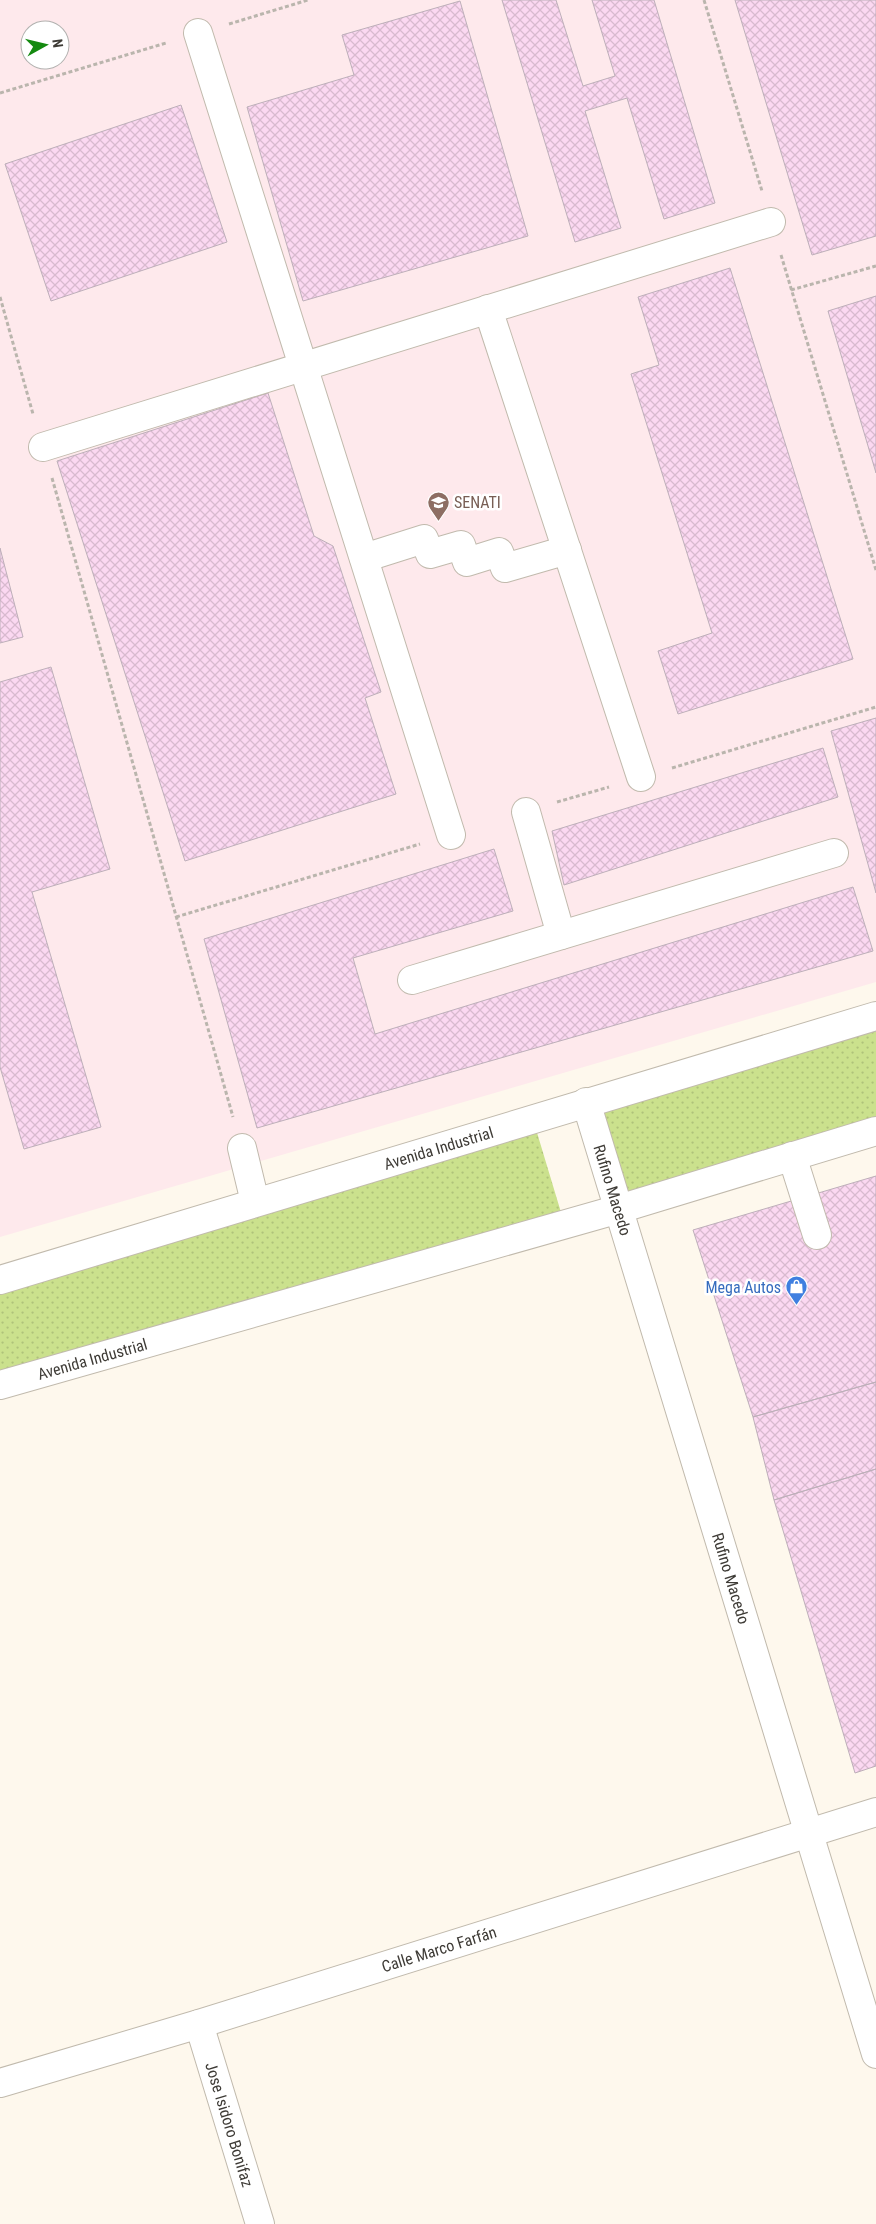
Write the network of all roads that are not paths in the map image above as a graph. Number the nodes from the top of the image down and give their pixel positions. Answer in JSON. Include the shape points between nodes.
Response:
{"nodes":[{"id":1,"x":198,"y":33,"type":"road end"},
{"id":2,"x":771,"y":222,"type":"road end"},
{"id":3,"x":488,"y":309,"type":"junction"},
{"id":4,"x":303,"y":366,"type":"junction"},
{"id":5,"x":43,"y":447,"type":"road end"},
{"id":6,"x":567,"y":550,"type":"junction"},
{"id":7,"x":364,"y":558,"type":"junction"},
{"id":8,"x":641,"y":777,"type":"dead end"},
{"id":9,"x":526,"y":812,"type":"dead end"},
{"id":10,"x":451,"y":835,"type":"dead end"},
{"id":11,"x":834,"y":852,"type":"dead end"},
{"id":12,"x":561,"y":935,"type":"junction"},
{"id":13,"x":412,"y":980,"type":"dead end"},
{"id":14,"x":876,"y":1016,"type":"edge"},
{"id":15,"x":586,"y":1102,"type":"junction"},
{"id":16,"x":876,"y":1130,"type":"edge"},
{"id":17,"x":242,"y":1148,"type":"road end"},
{"id":18,"x":792,"y":1156,"type":"junction"},
{"id":19,"x":255,"y":1202,"type":"junction"},
{"id":20,"x":619,"y":1209,"type":"junction"},
{"id":21,"x":818,"y":1235,"type":"dead end"},
{"id":22,"x":0,"y":1280,"type":"edge"},
{"id":23,"x":0,"y":1385,"type":"edge"},
{"id":24,"x":876,"y":1812,"type":"edge"},
{"id":25,"x":808,"y":1832,"type":"junction"},
{"id":26,"x":199,"y":2024,"type":"junction"},
{"id":27,"x":876,"y":2054,"type":"edge"},
{"id":28,"x":0,"y":2083,"type":"edge"},
{"id":29,"x":260,"y":2224,"type":"edge"}],
"edges":[{"from":1,"to":4,"type":"street"},
{"from":2,"to":3,"type":"street"},
{"from":3,"to":4,"type":"street"},
{"from":3,"to":6,"type":"street"},
{"from":4,"to":5,"type":"street"},
{"from":4,"to":7,"type":"street"},
{"from":6,"to":7,"type":"street","via":[[505,568],[499,552],[467,562],[461,545],[430,554],[424,539]]},
{"from":6,"to":8,"type":"street"},
{"from":7,"to":10,"type":"street"},
{"from":9,"to":12,"type":"street"},
{"from":11,"to":12,"type":"street"},
{"from":12,"to":13,"type":"street"},
{"from":14,"to":15,"type":"street","name":"Avenida Industrial"},
{"from":15,"to":19,"type":"street","name":"Avenida Industrial"},
{"from":15,"to":20,"type":"street","name":"Rufino Macedo"},
{"from":16,"to":18,"type":"street","name":"Avenida Industrial"},
{"from":17,"to":19,"type":"street"},
{"from":18,"to":20,"type":"street","name":"Avenida Industrial","via":[[675,1200]]},
{"from":18,"to":21,"type":"street"},
{"from":19,"to":22,"type":"street","name":"Avenida Industrial"},
{"from":20,"to":23,"type":"street","name":"Avenida Industrial"},
{"from":20,"to":25,"type":"street","name":"Rufino Macedo"},
{"from":24,"to":25,"type":"street","name":"Calle Marco Farfán"},
{"from":25,"to":26,"type":"street","name":"Calle Marco Farfán"},
{"from":25,"to":27,"type":"street","name":"Rufino Macedo"},
{"from":26,"to":28,"type":"street","name":"Calle Marco Farfán"},
{"from":26,"to":29,"type":"street","name":"Jose Isidoro Bonifaz"}]}
